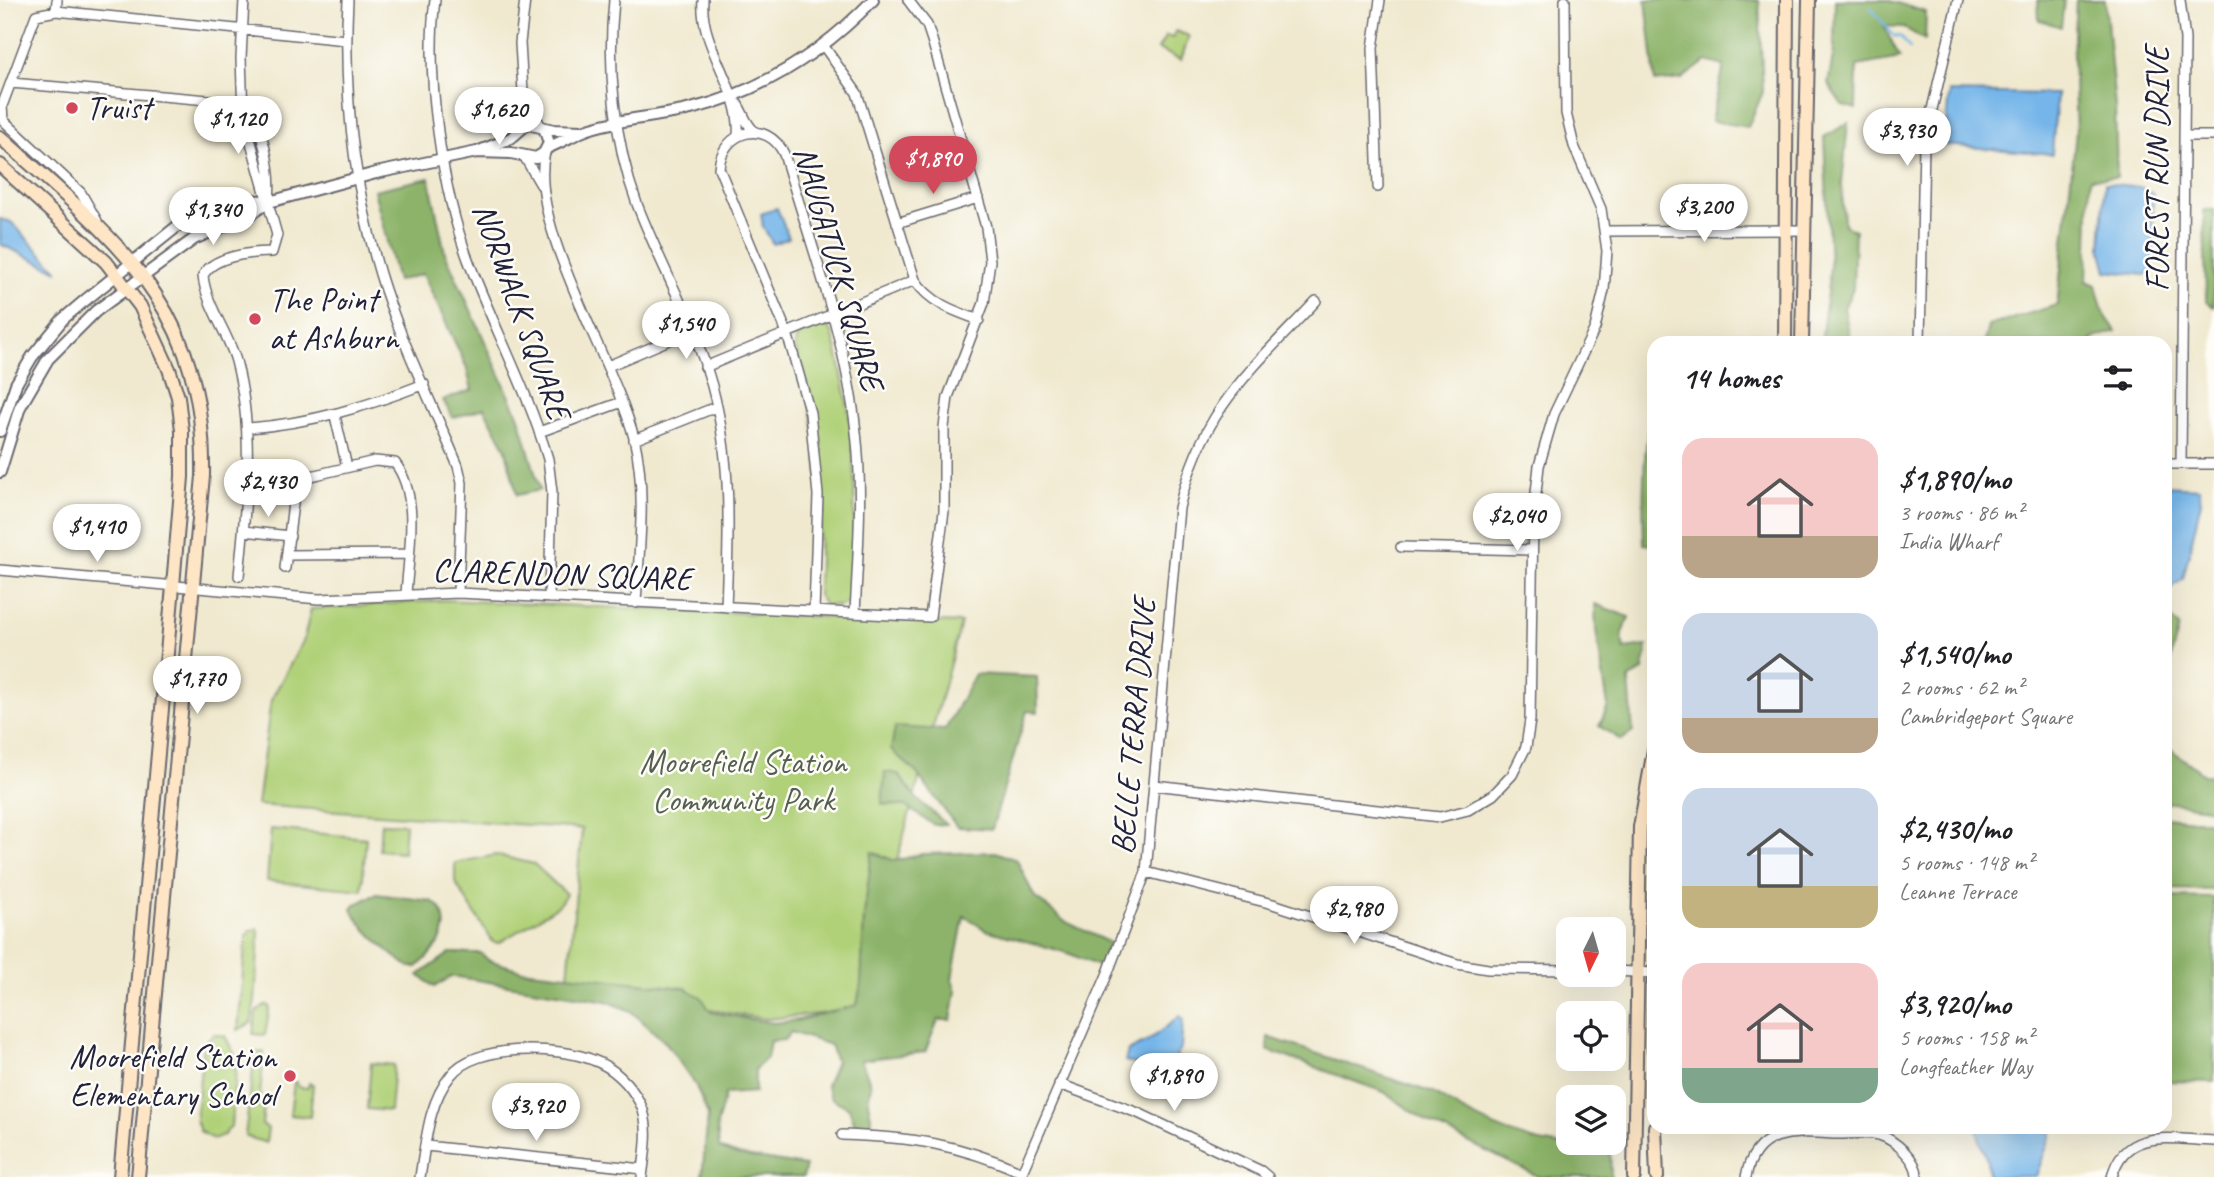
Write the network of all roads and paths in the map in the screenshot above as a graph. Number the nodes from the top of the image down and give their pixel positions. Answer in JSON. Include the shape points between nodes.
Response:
{"nodes":[{"id":1,"x":57,"y":0,"type":"edge"},
{"id":2,"x":244,"y":0,"type":"edge"},
{"id":3,"x":348,"y":0,"type":"edge"},
{"id":4,"x":435,"y":0,"type":"edge"},
{"id":5,"x":524,"y":0,"type":"edge"},
{"id":6,"x":614,"y":0,"type":"edge"},
{"id":7,"x":703,"y":0,"type":"edge"},
{"id":8,"x":873,"y":0,"type":"edge"},
{"id":9,"x":908,"y":0,"type":"edge"},
{"id":10,"x":1380,"y":0,"type":"edge"},
{"id":11,"x":1565,"y":0,"type":"edge"},
{"id":12,"x":1787,"y":0,"type":"edge"},
{"id":13,"x":1809,"y":0,"type":"edge"},
{"id":14,"x":1958,"y":0,"type":"edge"},
{"id":15,"x":2180,"y":0,"type":"edge"},
{"id":16,"x":56,"y":12,"type":"junction"},
{"id":17,"x":242,"y":30,"type":"junction"},
{"id":18,"x":346,"y":40,"type":"junction"},
{"id":19,"x":823,"y":45,"type":"junction"},
{"id":20,"x":10,"y":83,"type":"junction"},
{"id":21,"x":523,"y":92,"type":"junction"},
{"id":22,"x":732,"y":96,"type":"junction"},
{"id":23,"x":243,"y":103,"type":"junction"},
{"id":24,"x":619,"y":124,"type":"junction"},
{"id":25,"x":542,"y":127,"type":"junction"},
{"id":26,"x":517,"y":131,"type":"junction"},
{"id":27,"x":582,"y":131,"type":"junction"},
{"id":28,"x":755,"y":132,"type":"junction"},
{"id":29,"x":738,"y":135,"type":"junction"},
{"id":30,"x":2184,"y":136,"type":"junction"},
{"id":31,"x":2214,"y":136,"type":"edge"},
{"id":32,"x":0,"y":137,"type":"edge"},
{"id":33,"x":546,"y":150,"type":"junction"},
{"id":34,"x":477,"y":152,"type":"junction"},
{"id":35,"x":523,"y":155,"type":"junction"},
{"id":36,"x":444,"y":159,"type":"junction"},
{"id":37,"x":0,"y":165,"type":"edge"},
{"id":38,"x":357,"y":178,"type":"junction"},
{"id":39,"x":541,"y":185,"type":"junction"},
{"id":40,"x":1378,"y":187,"type":"dead end"},
{"id":41,"x":978,"y":198,"type":"junction"},
{"id":42,"x":269,"y":202,"type":"junction"},
{"id":43,"x":897,"y":223,"type":"junction"},
{"id":44,"x":99,"y":225,"type":"junction"},
{"id":45,"x":1786,"y":230,"type":"junction"},
{"id":46,"x":1803,"y":230,"type":"junction"},
{"id":47,"x":1605,"y":231,"type":"junction"},
{"id":48,"x":132,"y":261,"type":"junction"},
{"id":49,"x":117,"y":274,"type":"junction"},
{"id":50,"x":143,"y":276,"type":"junction"},
{"id":51,"x":915,"y":280,"type":"junction"},
{"id":52,"x":127,"y":288,"type":"junction"},
{"id":53,"x":1316,"y":301,"type":"dead end"},
{"id":54,"x":831,"y":315,"type":"junction"},
{"id":55,"x":979,"y":320,"type":"junction"},
{"id":56,"x":690,"y":331,"type":"junction"},
{"id":57,"x":787,"y":333,"type":"junction"},
{"id":58,"x":1785,"y":336,"type":"edge"},
{"id":59,"x":1802,"y":336,"type":"edge"},
{"id":60,"x":1920,"y":336,"type":"edge"},
{"id":61,"x":608,"y":366,"type":"junction"},
{"id":62,"x":705,"y":368,"type":"junction"},
{"id":63,"x":424,"y":384,"type":"junction"},
{"id":64,"x":622,"y":402,"type":"junction"},
{"id":65,"x":716,"y":407,"type":"junction"},
{"id":66,"x":335,"y":416,"type":"junction"},
{"id":67,"x":249,"y":428,"type":"junction"},
{"id":68,"x":0,"y":430,"type":"edge"},
{"id":69,"x":540,"y":432,"type":"junction"},
{"id":70,"x":634,"y":440,"type":"junction"},
{"id":71,"x":2172,"y":464,"type":"edge"},
{"id":72,"x":2181,"y":464,"type":"junction"},
{"id":73,"x":2214,"y":464,"type":"edge"},
{"id":74,"x":347,"y":467,"type":"junction"},
{"id":75,"x":0,"y":472,"type":"edge"},
{"id":76,"x":244,"y":531,"type":"junction"},
{"id":77,"x":290,"y":536,"type":"junction"},
{"id":78,"x":1401,"y":547,"type":"dead end"},
{"id":79,"x":1532,"y":550,"type":"junction"},
{"id":80,"x":408,"y":554,"type":"junction"},
{"id":81,"x":288,"y":555,"type":"junction"},
{"id":82,"x":285,"y":568,"type":"dead end"},
{"id":83,"x":0,"y":570,"type":"edge"},
{"id":84,"x":239,"y":576,"type":"dead end"},
{"id":85,"x":173,"y":586,"type":"junction"},
{"id":86,"x":192,"y":587,"type":"junction"},
{"id":87,"x":458,"y":593,"type":"junction"},
{"id":88,"x":406,"y":595,"type":"junction"},
{"id":89,"x":549,"y":598,"type":"junction"},
{"id":90,"x":636,"y":603,"type":"junction"},
{"id":91,"x":726,"y":607,"type":"junction"},
{"id":92,"x":814,"y":611,"type":"junction"},
{"id":93,"x":855,"y":613,"type":"junction"},
{"id":94,"x":1154,"y":785,"type":"junction"},
{"id":95,"x":1647,"y":788,"type":"edge"},
{"id":96,"x":1146,"y":872,"type":"junction"},
{"id":97,"x":1556,"y":970,"type":"edge"},
{"id":98,"x":1647,"y":971,"type":"edge"},
{"id":99,"x":1626,"y":972,"type":"edge"},
{"id":100,"x":1638,"y":972,"type":"junction"},
{"id":101,"x":1059,"y":1084,"type":"junction"},
{"id":102,"x":1655,"y":1134,"type":"edge"},
{"id":103,"x":1786,"y":1134,"type":"edge"},
{"id":104,"x":1850,"y":1134,"type":"edge"},
{"id":105,"x":842,"y":1135,"type":"dead end"},
{"id":106,"x":2214,"y":1141,"type":"edge"},
{"id":107,"x":426,"y":1146,"type":"junction"},
{"id":108,"x":642,"y":1173,"type":"edge"},
{"id":109,"x":1021,"y":1175,"type":"edge"},
{"id":110,"x":120,"y":1177,"type":"edge"},
{"id":111,"x":138,"y":1177,"type":"edge"},
{"id":112,"x":420,"y":1177,"type":"edge"},
{"id":113,"x":1268,"y":1177,"type":"edge"},
{"id":114,"x":1634,"y":1177,"type":"edge"},
{"id":115,"x":1657,"y":1177,"type":"edge"},
{"id":116,"x":1745,"y":1177,"type":"edge"},
{"id":117,"x":1917,"y":1177,"type":"edge"},
{"id":118,"x":2112,"y":1177,"type":"edge"}],
"edges":[{"from":1,"to":16,"type":"street"},
{"from":2,"to":17,"type":"street"},
{"from":3,"to":18,"type":"street"},
{"from":4,"to":36,"type":"street","name":"NORWALK SQUARE","via":[[432,61]]},
{"from":5,"to":21,"type":"street","via":[[520,43]]},
{"from":6,"to":24,"type":"street","via":[[612,75]]},
{"from":7,"to":22,"type":"street","via":[[706,29]]},
{"from":8,"to":19,"type":"street"},
{"from":9,"to":41,"type":"street","via":[[927,25]]},
{"from":10,"to":40,"type":"street","via":[[1373,48]]},
{"from":11,"to":47,"type":"street","via":[[1566,113],[1574,145],[1595,189]]},
{"from":12,"to":45,"type":"main road"},
{"from":13,"to":46,"type":"main road"},
{"from":14,"to":60,"type":"street","via":[[1924,143]]},
{"from":15,"to":30,"type":"street","name":"FOREST RUN DRIVE","via":[[2185,39]]},
{"from":16,"to":17,"type":"street"},
{"from":16,"to":20,"type":"street","via":[[36,15]]},
{"from":17,"to":18,"type":"street"},
{"from":17,"to":23,"type":"street"},
{"from":18,"to":38,"type":"street","via":[[348,120]]},
{"from":19,"to":22,"type":"street","via":[[772,78]]},
{"from":19,"to":43,"type":"street","via":[[857,93]]},
{"from":20,"to":23,"type":"street"},
{"from":20,"to":44,"type":"street","via":[[2,106],[3,120],[81,193]]},
{"from":21,"to":25,"type":"street"},
{"from":21,"to":26,"type":"street"},
{"from":22,"to":24,"type":"street"},
{"from":22,"to":28,"type":"street"},
{"from":22,"to":29,"type":"street"},
{"from":23,"to":42,"type":"street","via":[[252,112],[265,157],[271,181]]},
{"from":24,"to":27,"type":"street"},
{"from":24,"to":56,"type":"street","via":[[635,198]]},
{"from":25,"to":26,"type":"street","via":[[527,124]]},
{"from":25,"to":27,"type":"street"},
{"from":25,"to":33,"type":"street","via":[[549,138]]},
{"from":26,"to":34,"type":"street"},
{"from":26,"to":35,"type":"street","via":[[515,147]]},
{"from":27,"to":33,"type":"street"},
{"from":28,"to":29,"type":"street","name":"NAUGATUCK SQUARE"},
{"from":28,"to":54,"type":"street","name":"NAUGATUCK SQUARE","via":[[780,144]]},
{"from":29,"to":57,"type":"street","name":"NAUGATUCK SQUARE","via":[[720,156],[720,176]]},
{"from":30,"to":31,"type":"street"},
{"from":30,"to":72,"type":"street","name":"FOREST RUN DRIVE"},
{"from":32,"to":44,"type":"main road"},
{"from":33,"to":35,"type":"street","via":[[536,158]]},
{"from":33,"to":39,"type":"street"},
{"from":34,"to":35,"type":"street"},
{"from":34,"to":36,"type":"street"},
{"from":35,"to":39,"type":"street"},
{"from":36,"to":38,"type":"street"},
{"from":36,"to":69,"type":"street","name":"NORWALK SQUARE","via":[[468,258]]},
{"from":37,"to":49,"type":"main road"},
{"from":38,"to":42,"type":"street"},
{"from":38,"to":63,"type":"street","via":[[380,274]]},
{"from":39,"to":61,"type":"street","via":[[554,236]]},
{"from":41,"to":43,"type":"street"},
{"from":41,"to":55,"type":"street","via":[[990,261]]},
{"from":42,"to":48,"type":"street","via":[[243,199],[205,212],[179,225]]},
{"from":42,"to":50,"type":"street","via":[[194,239]]},
{"from":42,"to":67,"type":"street","via":[[277,235],[272,252],[214,264],[203,276],[236,360]]},
{"from":43,"to":51,"type":"street"},
{"from":44,"to":48,"type":"main road"},
{"from":45,"to":46,"type":"street"},
{"from":45,"to":47,"type":"street"},
{"from":45,"to":58,"type":"main road"},
{"from":46,"to":59,"type":"main road"},
{"from":47,"to":79,"type":"street","via":[[1601,307],[1546,439],[1535,494]]},
{"from":48,"to":49,"type":"street"},
{"from":48,"to":50,"type":"main road"},
{"from":49,"to":52,"type":"main road"},
{"from":49,"to":68,"type":"street","via":[[63,319],[41,345],[16,384]]},
{"from":50,"to":52,"type":"street"},
{"from":50,"to":86,"type":"main road","via":[[180,338],[201,420],[203,476]]},
{"from":51,"to":54,"type":"street"},
{"from":51,"to":55,"type":"street","via":[[929,297]]},
{"from":52,"to":75,"type":"street","via":[[96,310],[48,359],[20,407]]},
{"from":52,"to":85,"type":"main road","via":[[151,326],[178,397],[184,452]]},
{"from":53,"to":94,"type":"street","name":"BELLE TERRA DRIVE","via":[[1219,407],[1189,470],[1179,508]]},
{"from":54,"to":57,"type":"street"},
{"from":54,"to":93,"type":"street","name":"NAUGATUCK SQUARE","via":[[856,433],[860,487]]},
{"from":55,"to":93,"type":"street","name":"CLARENDON SQUARE","via":[[947,403],[944,511],[930,617]]},
{"from":56,"to":61,"type":"street"},
{"from":56,"to":62,"type":"street"},
{"from":57,"to":62,"type":"street"},
{"from":57,"to":92,"type":"street","name":"NAUGATUCK SQUARE","via":[[809,411],[816,460]]},
{"from":61,"to":64,"type":"street"},
{"from":62,"to":65,"type":"street"},
{"from":63,"to":66,"type":"street"},
{"from":63,"to":87,"type":"street","via":[[462,483]]},
{"from":64,"to":69,"type":"street"},
{"from":64,"to":70,"type":"street"},
{"from":65,"to":70,"type":"street"},
{"from":65,"to":91,"type":"street","via":[[730,485]]},
{"from":66,"to":67,"type":"street"},
{"from":66,"to":74,"type":"street"},
{"from":67,"to":76,"type":"street"},
{"from":69,"to":89,"type":"street","name":"NORWALK SQUARE","via":[[552,492]]},
{"from":70,"to":90,"type":"street","via":[[641,518]]},
{"from":71,"to":72,"type":"street"},
{"from":72,"to":73,"type":"street"},
{"from":74,"to":77,"type":"street","via":[[298,479]]},
{"from":74,"to":80,"type":"street","via":[[385,461],[395,463],[401,471],[410,510]]},
{"from":76,"to":77,"type":"street"},
{"from":76,"to":84,"type":"street"},
{"from":77,"to":81,"type":"street"},
{"from":78,"to":79,"type":"street"},
{"from":79,"to":94,"type":"street","via":[[1529,733],[1513,775],[1482,803],[1454,814],[1425,817]]},
{"from":80,"to":81,"type":"street"},
{"from":80,"to":88,"type":"street"},
{"from":81,"to":82,"type":"street"},
{"from":83,"to":85,"type":"street","name":"CLARENDON SQUARE"},
{"from":85,"to":86,"type":"street","name":"CLARENDON SQUARE"},
{"from":85,"to":110,"type":"main road"},
{"from":86,"to":88,"type":"street","name":"CLARENDON SQUARE","via":[[319,599]]},
{"from":86,"to":111,"type":"main road"},
{"from":87,"to":88,"type":"street","name":"CLARENDON SQUARE"},
{"from":87,"to":89,"type":"street","name":"CLARENDON SQUARE"},
{"from":89,"to":90,"type":"street","name":"CLARENDON SQUARE"},
{"from":90,"to":91,"type":"street","name":"CLARENDON SQUARE"},
{"from":91,"to":92,"type":"street","name":"CLARENDON SQUARE"},
{"from":92,"to":93,"type":"street","name":"CLARENDON SQUARE"},
{"from":94,"to":96,"type":"street","name":"BELLE TERRA DRIVE"},
{"from":95,"to":100,"type":"main road","via":[[1640,827]]},
{"from":96,"to":97,"type":"street","via":[[1273,904],[1458,964]]},
{"from":96,"to":101,"type":"street","name":"BELLE TERRA DRIVE"},
{"from":98,"to":100,"type":"street"},
{"from":99,"to":100,"type":"street"},
{"from":100,"to":114,"type":"main road"},
{"from":101,"to":109,"type":"street","name":"BELLE TERRA DRIVE"},
{"from":101,"to":113,"type":"street","via":[[1138,1113]]},
{"from":102,"to":115,"type":"main road"},
{"from":103,"to":116,"type":"street","via":[[1759,1147]]},
{"from":104,"to":117,"type":"street","via":[[1880,1135],[1904,1151]]},
{"from":105,"to":109,"type":"street","via":[[929,1140],[971,1152]]},
{"from":106,"to":118,"type":"street","via":[[2151,1139],[2135,1143],[2116,1162]]},
{"from":107,"to":108,"type":"street"},
{"from":107,"to":108,"type":"street","via":[[440,1090],[452,1073],[471,1059],[514,1050],[577,1056],[611,1068],[638,1100],[646,1126]]},
{"from":107,"to":112,"type":"street"}]}
